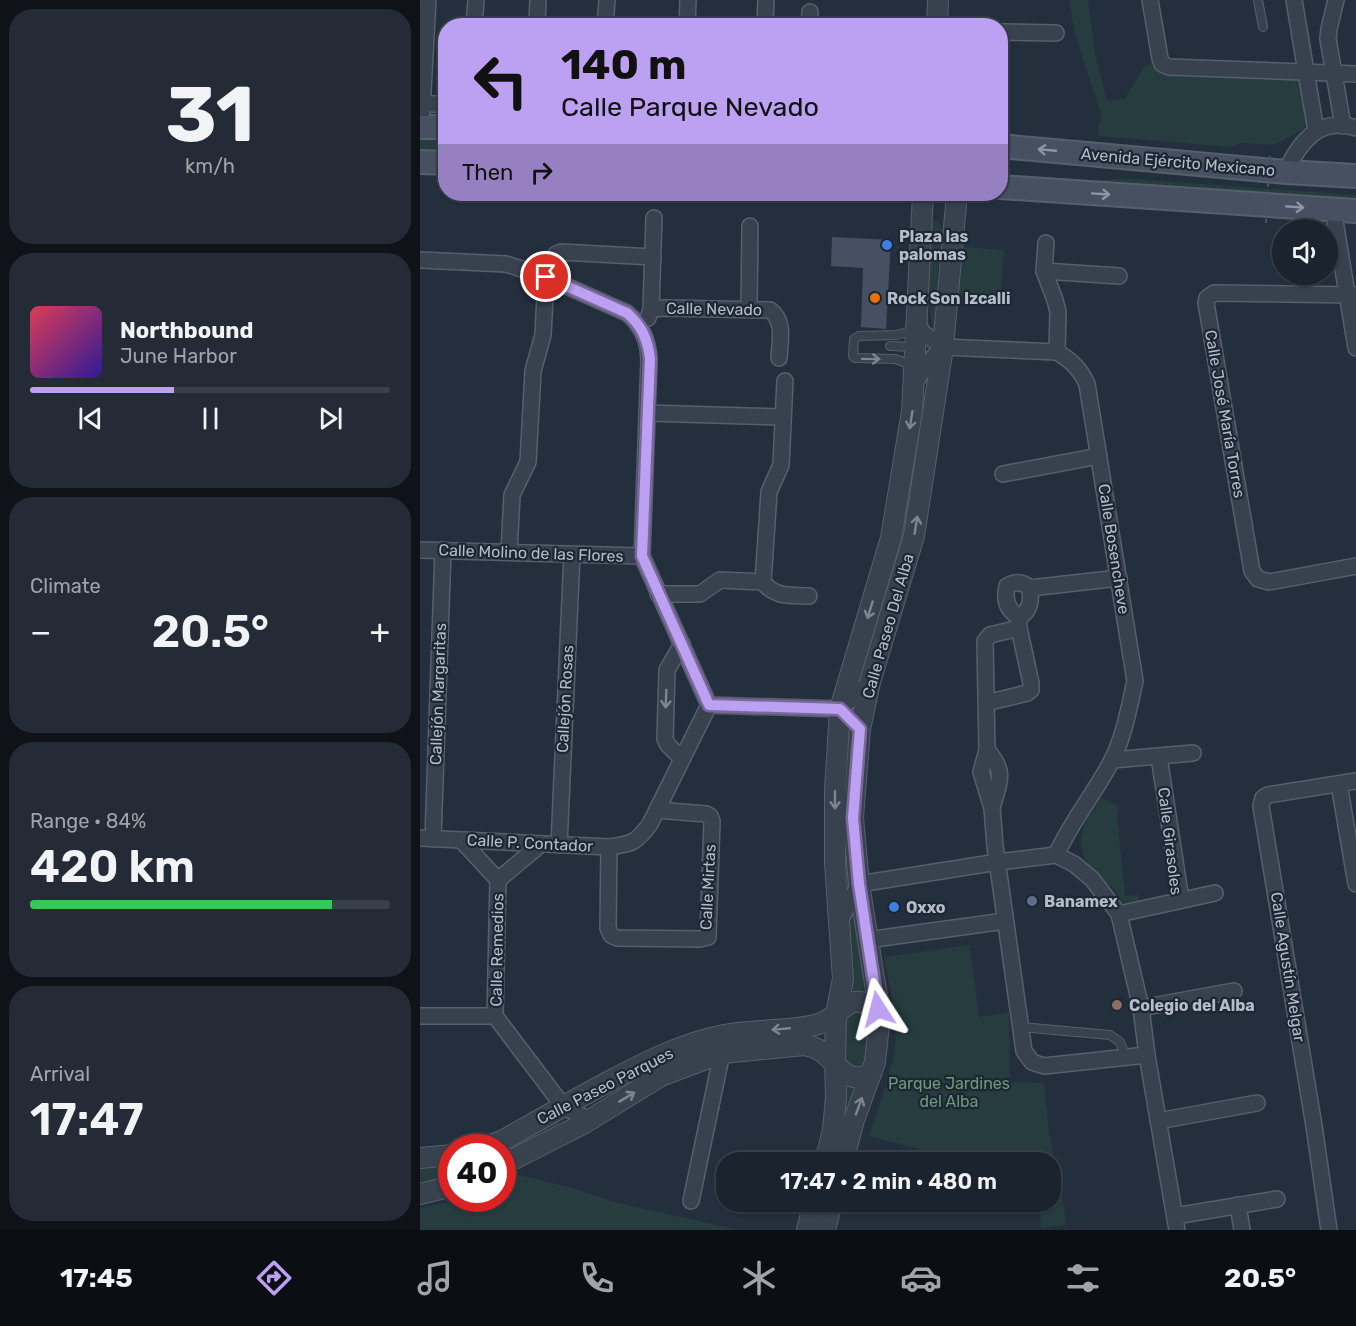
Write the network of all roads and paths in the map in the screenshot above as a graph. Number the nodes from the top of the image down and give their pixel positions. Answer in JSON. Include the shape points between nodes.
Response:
{"nodes":[{"id":1,"x":428,"y":0,"type":"edge"},
{"id":2,"x":476,"y":0,"type":"edge"},
{"id":3,"x":538,"y":0,"type":"edge"},
{"id":4,"x":607,"y":0,"type":"edge"},
{"id":5,"x":688,"y":0,"type":"edge"},
{"id":6,"x":766,"y":0,"type":"edge"},
{"id":7,"x":938,"y":0,"type":"edge"},
{"id":8,"x":1150,"y":0,"type":"edge"},
{"id":9,"x":1258,"y":0,"type":"edge"},
{"id":10,"x":1294,"y":0,"type":"edge"},
{"id":11,"x":1336,"y":0,"type":"edge"},
{"id":12,"x":475,"y":18,"type":"edge"},
{"id":13,"x":537,"y":18,"type":"edge"},
{"id":14,"x":606,"y":18,"type":"edge"},
{"id":15,"x":687,"y":18,"type":"edge"},
{"id":16,"x":765,"y":18,"type":"edge"},
{"id":17,"x":937,"y":18,"type":"edge"},
{"id":18,"x":1263,"y":27,"type":"dead end"},
{"id":19,"x":1008,"y":32,"type":"edge"},
{"id":20,"x":1056,"y":33,"type":"dead end"},
{"id":21,"x":1307,"y":72,"type":"junction"},
{"id":22,"x":1333,"y":73,"type":"junction"},
{"id":23,"x":1356,"y":74,"type":"edge"},
{"id":24,"x":421,"y":104,"type":"edge"},
{"id":25,"x":438,"y":105,"type":"edge"},
{"id":26,"x":420,"y":127,"type":"edge"},
{"id":27,"x":438,"y":127,"type":"edge"},
{"id":28,"x":1349,"y":127,"type":"edge"},
{"id":29,"x":1316,"y":131,"type":"junction"},
{"id":30,"x":1008,"y":147,"type":"edge"},
{"id":31,"x":1270,"y":152,"type":"dead end"},
{"id":32,"x":420,"y":162,"type":"edge"},
{"id":33,"x":438,"y":163,"type":"edge"},
{"id":34,"x":1286,"y":172,"type":"junction"},
{"id":35,"x":1356,"y":176,"type":"edge"},
{"id":36,"x":1008,"y":188,"type":"edge"},
{"id":37,"x":923,"y":201,"type":"edge"},
{"id":38,"x":956,"y":201,"type":"edge"},
{"id":39,"x":1333,"y":209,"type":"junction"},
{"id":40,"x":1356,"y":211,"type":"edge"},
{"id":41,"x":654,"y":218,"type":"dead end"},
{"id":42,"x":1266,"y":223,"type":"dead end"},
{"id":43,"x":750,"y":226,"type":"dead end"},
{"id":44,"x":1046,"y":243,"type":"dead end"},
{"id":45,"x":653,"y":257,"type":"junction"},
{"id":46,"x":420,"y":260,"type":"edge"},
{"id":47,"x":1044,"y":271,"type":"junction"},
{"id":48,"x":1119,"y":276,"type":"dead end"},
{"id":49,"x":546,"y":277,"type":"junction"},
{"id":50,"x":1351,"y":295,"type":"edge"},
{"id":51,"x":651,"y":309,"type":"junction"},
{"id":52,"x":749,"y":309,"type":"junction"},
{"id":53,"x":642,"y":332,"type":"junction"},
{"id":54,"x":917,"y":333,"type":"junction"},
{"id":55,"x":890,"y":346,"type":"dead end"},
{"id":56,"x":944,"y":347,"type":"junction"},
{"id":57,"x":1356,"y":348,"type":"edge"},
{"id":58,"x":1057,"y":352,"type":"junction"},
{"id":59,"x":779,"y":358,"type":"dead end"},
{"id":60,"x":915,"y":375,"type":"junction"},
{"id":61,"x":785,"y":381,"type":"dead end"},
{"id":62,"x":647,"y":413,"type":"junction"},
{"id":63,"x":783,"y":417,"type":"junction"},
{"id":64,"x":1099,"y":456,"type":"junction"},
{"id":65,"x":1003,"y":474,"type":"dead end"},
{"id":66,"x":420,"y":550,"type":"edge"},
{"id":67,"x":443,"y":550,"type":"junction"},
{"id":68,"x":509,"y":552,"type":"junction"},
{"id":69,"x":572,"y":554,"type":"junction"},
{"id":70,"x":642,"y":556,"type":"junction"},
{"id":71,"x":1356,"y":566,"type":"edge"},
{"id":72,"x":1119,"y":578,"type":"junction"},
{"id":73,"x":763,"y":582,"type":"junction"},
{"id":74,"x":1030,"y":588,"type":"junction"},
{"id":75,"x":658,"y":594,"type":"junction"},
{"id":76,"x":809,"y":596,"type":"dead end"},
{"id":77,"x":1019,"y":622,"type":"junction"},
{"id":78,"x":682,"y":645,"type":"junction"},
{"id":79,"x":870,"y":682,"type":"junction"},
{"id":80,"x":986,"y":703,"type":"junction"},
{"id":81,"x":709,"y":705,"type":"junction"},
{"id":82,"x":840,"y":709,"type":"junction"},
{"id":83,"x":860,"y":729,"type":"junction"},
{"id":84,"x":1193,"y":753,"type":"dead end"},
{"id":85,"x":1159,"y":757,"type":"junction"},
{"id":86,"x":681,"y":758,"type":"junction"},
{"id":87,"x":1112,"y":760,"type":"junction"},
{"id":88,"x":1356,"y":781,"type":"edge"},
{"id":89,"x":1339,"y":784,"type":"junction"},
{"id":90,"x":657,"y":810,"type":"junction"},
{"id":91,"x":426,"y":838,"type":"edge"},
{"id":92,"x":460,"y":840,"type":"junction"},
{"id":93,"x":541,"y":844,"type":"junction"},
{"id":94,"x":559,"y":845,"type":"junction"},
{"id":95,"x":609,"y":847,"type":"junction"},
{"id":96,"x":1056,"y":855,"type":"junction"},
{"id":97,"x":998,"y":862,"type":"junction"},
{"id":98,"x":835,"y":863,"type":"junction"},
{"id":99,"x":498,"y":880,"type":"junction"},
{"id":100,"x":859,"y":884,"type":"junction"},
{"id":101,"x":1356,"y":884,"type":"edge"},
{"id":102,"x":1215,"y":893,"type":"dead end"},
{"id":103,"x":1180,"y":900,"type":"junction"},
{"id":104,"x":1119,"y":914,"type":"junction"},
{"id":105,"x":1005,"y":921,"type":"junction"},
{"id":106,"x":839,"y":923,"type":"junction"},
{"id":107,"x":867,"y":940,"type":"junction"},
{"id":108,"x":1234,"y":991,"type":"dead end"},
{"id":109,"x":1141,"y":1008,"type":"junction"},
{"id":110,"x":878,"y":1009,"type":"junction"},
{"id":111,"x":837,"y":1014,"type":"junction"},
{"id":112,"x":420,"y":1016,"type":"edge"},
{"id":113,"x":495,"y":1016,"type":"junction"},
{"id":114,"x":1021,"y":1027,"type":"junction"},
{"id":115,"x":722,"y":1053,"type":"junction"},
{"id":116,"x":1147,"y":1055,"type":"junction"},
{"id":117,"x":1126,"y":1057,"type":"junction"},
{"id":118,"x":835,"y":1062,"type":"junction"},
{"id":119,"x":871,"y":1074,"type":"junction"},
{"id":120,"x":1257,"y":1103,"type":"dead end"},
{"id":121,"x":563,"y":1106,"type":"junction"},
{"id":122,"x":589,"y":1120,"type":"junction"},
{"id":123,"x":1158,"y":1121,"type":"junction"},
{"id":124,"x":514,"y":1134,"type":"edge"},
{"id":125,"x":561,"y":1136,"type":"junction"},
{"id":126,"x":827,"y":1152,"type":"edge"},
{"id":127,"x":846,"y":1152,"type":"edge"},
{"id":128,"x":438,"y":1156,"type":"edge"},
{"id":129,"x":420,"y":1158,"type":"edge"},
{"id":130,"x":516,"y":1158,"type":"edge"},
{"id":131,"x":438,"y":1190,"type":"edge"},
{"id":132,"x":420,"y":1194,"type":"edge"},
{"id":133,"x":1277,"y":1199,"type":"dead end"},
{"id":134,"x":691,"y":1201,"type":"dead end"},
{"id":135,"x":1238,"y":1206,"type":"junction"},
{"id":136,"x":812,"y":1212,"type":"edge"},
{"id":137,"x":830,"y":1212,"type":"edge"},
{"id":138,"x":1176,"y":1223,"type":"edge"},
{"id":139,"x":807,"y":1230,"type":"edge"},
{"id":140,"x":825,"y":1230,"type":"edge"},
{"id":141,"x":1242,"y":1230,"type":"edge"},
{"id":142,"x":1329,"y":1230,"type":"edge"}],
"edges":[{"from":1,"to":24,"type":"street"},
{"from":2,"to":12,"type":"street"},
{"from":3,"to":13,"type":"street"},
{"from":4,"to":14,"type":"street"},
{"from":5,"to":15,"type":"street"},
{"from":6,"to":16,"type":"street"},
{"from":7,"to":17,"type":"street"},
{"from":8,"to":21,"type":"street","via":[[1162,64]]},
{"from":9,"to":18,"type":"lane"},
{"from":10,"to":21,"type":"street"},
{"from":11,"to":22,"type":"street","via":[[1329,29]]},
{"from":19,"to":20,"type":"street"},
{"from":21,"to":22,"type":"street"},
{"from":21,"to":29,"type":"street"},
{"from":22,"to":23,"type":"street"},
{"from":22,"to":28,"type":"street"},
{"from":24,"to":25,"type":"street"},
{"from":24,"to":26,"type":"street"},
{"from":26,"to":27,"type":"main road"},
{"from":28,"to":29,"type":"street"},
{"from":29,"to":34,"type":"street","via":[[1294,153]]},
{"from":34,"to":30,"type":"main road","name":"Avenida Ejército Mexicano","one_way":true},
{"from":31,"to":42,"type":"path","bridge":true},
{"from":32,"to":33,"type":"main road"},
{"from":34,"to":35,"type":"main road","name":"Avenida Ejército Mexicano"},
{"from":36,"to":39,"type":"main road","one_way":true},
{"from":37,"to":54,"type":"street","name":"Calle Paseo Del Alba"},
{"from":38,"to":56,"type":"street","name":"Calle Paseo Del Alba"},
{"from":39,"to":40,"type":"main road"},
{"from":39,"to":50,"type":"street"},
{"from":41,"to":45,"type":"street"},
{"from":43,"to":52,"type":"street"},
{"from":44,"to":47,"type":"street"},
{"from":45,"to":49,"type":"street","via":[[561,252],[556,254]]},
{"from":45,"to":51,"type":"street"},
{"from":46,"to":49,"type":"street","via":[[493,262]]},
{"from":47,"to":48,"type":"street"},
{"from":47,"to":58,"type":"street","via":[[1058,312]]},
{"from":49,"to":53,"type":"street","via":[[627,313]]},
{"from":49,"to":68,"type":"street","via":[[543,335],[533,371],[529,456],[512,495]]},
{"from":50,"to":57,"type":"street"},
{"from":50,"to":71,"type":"street","name":"Calle José María Torres","via":[[1214,293],[1206,303],[1252,571],[1258,579],[1269,582]]},
{"from":51,"to":52,"type":"street","name":"Calle Nevado"},
{"from":51,"to":53,"type":"street"},
{"from":52,"to":59,"type":"street","name":"Calle Nevado","via":[[776,314],[780,322]]},
{"from":53,"to":62,"type":"street","via":[[650,359]]},
{"from":54,"to":55,"type":"lane"},
{"from":54,"to":56,"type":"street"},
{"from":54,"to":60,"type":"street","name":"Calle Paseo Del Alba"},
{"from":54,"to":60,"type":"lane","one_way":true,"via":[[856,337],[853,356],[904,361]]},
{"from":56,"to":58,"type":"street"},
{"from":56,"to":60,"type":"street"},
{"from":79,"to":56,"type":"street","name":"Calle Paseo Del Alba","one_way":true,"via":[[915,536]]},
{"from":58,"to":64,"type":"street","name":"Calle Bosencheve","via":[[1081,370],[1087,384]]},
{"from":60,"to":82,"type":"street","name":"Calle Paseo Del Alba","one_way":true,"via":[[891,538]]},
{"from":61,"to":63,"type":"street"},
{"from":62,"to":63,"type":"street"},
{"from":62,"to":70,"type":"street"},
{"from":63,"to":73,"type":"street","via":[[782,465],[769,492]]},
{"from":64,"to":65,"type":"street"},
{"from":64,"to":72,"type":"street","name":"Calle Bosencheve"},
{"from":66,"to":67,"type":"street","name":"Calle Molino de las Flores"},
{"from":67,"to":68,"type":"street","name":"Calle Molino de las Flores"},
{"from":67,"to":91,"type":"street","name":"Callejón Margaritas"},
{"from":68,"to":69,"type":"street","name":"Calle Molino de las Flores"},
{"from":69,"to":70,"type":"street","name":"Calle Molino de las Flores"},
{"from":69,"to":94,"type":"street","name":"Callejón Rosas"},
{"from":70,"to":75,"type":"street"},
{"from":72,"to":74,"type":"street"},
{"from":72,"to":87,"type":"street","name":"Calle Bosencheve","via":[[1135,681],[1128,716]]},
{"from":73,"to":75,"type":"street","via":[[720,580],[700,594]]},
{"from":73,"to":76,"type":"street","via":[[777,595]]},
{"from":74,"to":77,"type":"street","via":[[1029,607]]},
{"from":74,"to":77,"type":"street","via":[[1019,582],[1007,586],[1006,600]]},
{"from":75,"to":78,"type":"street"},
{"from":77,"to":80,"type":"street","via":[[987,637]]},
{"from":77,"to":80,"type":"street","via":[[1031,690]]},
{"from":78,"to":81,"type":"street"},
{"from":78,"to":86,"type":"street","one_way":true,"via":[[667,670],[665,739]]},
{"from":79,"to":82,"type":"street"},
{"from":79,"to":83,"type":"street","name":"Calle Paseo Del Alba"},
{"from":80,"to":97,"type":"street","via":[[987,750],[981,772],[992,808]]},
{"from":81,"to":82,"type":"street"},
{"from":81,"to":86,"type":"street"},
{"from":82,"to":83,"type":"street"},
{"from":82,"to":98,"type":"street","name":"Calle Paseo Del Alba","one_way":true},
{"from":83,"to":100,"type":"street","name":"Calle Paseo Del Alba","via":[[853,818]]},
{"from":84,"to":85,"type":"street"},
{"from":85,"to":87,"type":"street"},
{"from":85,"to":103,"type":"street","name":"Calle Girasoles"},
{"from":86,"to":90,"type":"street"},
{"from":87,"to":96,"type":"street","name":"Calle Bosencheve"},
{"from":88,"to":89,"type":"street","name":"Calle Agustín Melgar"},
{"from":89,"to":101,"type":"street"},
{"from":89,"to":142,"type":"street","name":"Calle Agustín Melgar","via":[[1268,795],[1261,806]]},
{"from":90,"to":95,"type":"street","name":"Calle P. Contador","via":[[638,840]]},
{"from":90,"to":95,"type":"street","name":"Calle Mirtas","via":[[710,816],[708,937],[617,938],[611,934]]},
{"from":91,"to":92,"type":"street","name":"Calle P. Contador"},
{"from":92,"to":93,"type":"street","name":"Calle P. Contador"},
{"from":92,"to":99,"type":"street","name":"Calle Remedios"},
{"from":93,"to":94,"type":"street","name":"Calle P. Contador"},
{"from":93,"to":99,"type":"street","name":"Calle Remedios"},
{"from":94,"to":95,"type":"street","name":"Calle P. Contador"},
{"from":96,"to":97,"type":"street"},
{"from":96,"to":104,"type":"street","via":[[1092,879]]},
{"from":97,"to":100,"type":"street"},
{"from":97,"to":105,"type":"street"},
{"from":98,"to":100,"type":"street"},
{"from":98,"to":106,"type":"street","name":"Calle Paseo Del Alba"},
{"from":99,"to":113,"type":"street","name":"Calle Remedios"},
{"from":100,"to":106,"type":"street"},
{"from":100,"to":107,"type":"street","name":"Calle Paseo Del Alba"},
{"from":102,"to":103,"type":"street"},
{"from":103,"to":104,"type":"street","name":"Calle Girasoles"},
{"from":104,"to":109,"type":"street"},
{"from":105,"to":107,"type":"street"},
{"from":105,"to":114,"type":"street"},
{"from":106,"to":111,"type":"street","name":"Calle Paseo Del Alba","via":[[843,979]]},
{"from":107,"to":110,"type":"street","name":"Calle Paseo Del Alba"},
{"from":108,"to":109,"type":"street"},
{"from":109,"to":116,"type":"street"},
{"from":110,"to":111,"type":"street","name":"Calle Paseo Parques","via":[[868,1003],[850,1001]]},
{"from":110,"to":119,"type":"street","name":"Calle Paseo Del Alba"},
{"from":111,"to":118,"type":"street","name":"Calle Paseo Del Alba"},
{"from":111,"to":121,"type":"street","name":"Calle Paseo Parques","one_way":true,"via":[[806,1027],[724,1035],[690,1044],[650,1060]]},
{"from":112,"to":113,"type":"street"},
{"from":113,"to":121,"type":"street","name":"Calle Remedios"},
{"from":114,"to":117,"type":"lane","via":[[1110,1035],[1120,1042]]},
{"from":114,"to":117,"type":"street","via":[[1024,1051],[1032,1062],[1044,1066]]},
{"from":115,"to":118,"type":"street","name":"Calle Paseo Parques","via":[[804,1045],[821,1050]]},
{"from":122,"to":115,"type":"street","name":"Calle Paseo Parques","one_way":true,"via":[[661,1076]]},
{"from":115,"to":134,"type":"street"},
{"from":116,"to":117,"type":"street"},
{"from":116,"to":123,"type":"street"},
{"from":118,"to":119,"type":"street","name":"Calle Paseo Parques","via":[[850,1077],[860,1079]]},
{"from":118,"to":126,"type":"street","name":"Calle Paseo Del Alba","via":[[834,1119]]},
{"from":127,"to":119,"type":"street","name":"Calle Paseo Del Alba","one_way":true},
{"from":120,"to":123,"type":"street"},
{"from":121,"to":122,"type":"street","name":"Calle Remedios"},
{"from":121,"to":124,"type":"street","name":"Calle Paseo Parques"},
{"from":121,"to":125,"type":"street"},
{"from":122,"to":125,"type":"street","name":"Calle Paseo Parques"},
{"from":123,"to":138,"type":"street"},
{"from":125,"to":130,"type":"street","name":"Calle Paseo Parques"},
{"from":128,"to":129,"type":"street"},
{"from":131,"to":132,"type":"street"},
{"from":133,"to":135,"type":"street"},
{"from":135,"to":138,"type":"street"},
{"from":135,"to":141,"type":"street"},
{"from":136,"to":139,"type":"street"},
{"from":137,"to":140,"type":"street"}]}
